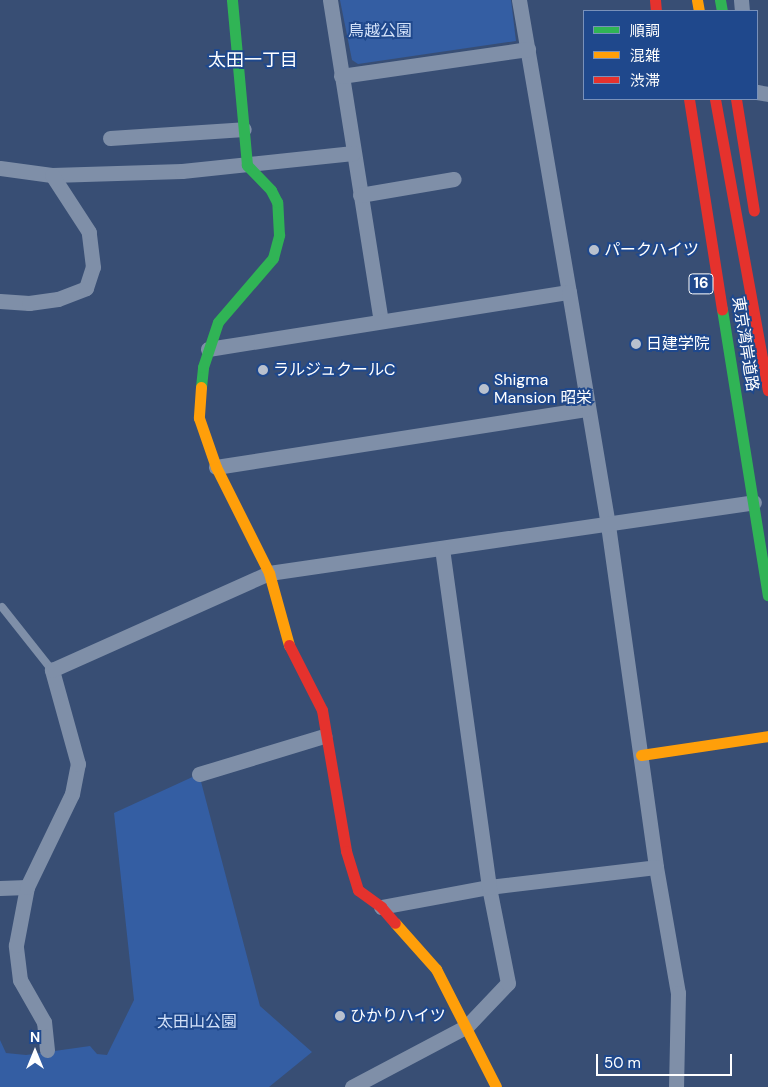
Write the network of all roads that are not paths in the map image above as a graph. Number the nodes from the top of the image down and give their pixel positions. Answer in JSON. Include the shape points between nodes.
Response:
{"nodes":[{"id":1,"x":232,"y":0,"type":"edge"},
{"id":2,"x":330,"y":0,"type":"edge"},
{"id":3,"x":519,"y":0,"type":"edge"},
{"id":4,"x":528,"y":49,"type":"junction"},
{"id":5,"x":342,"y":76,"type":"junction"},
{"id":6,"x":689,"y":100,"type":"edge"},
{"id":7,"x":715,"y":100,"type":"edge"},
{"id":8,"x":736,"y":100,"type":"edge"},
{"id":9,"x":244,"y":130,"type":"junction"},
{"id":10,"x":110,"y":138,"type":"dead end"},
{"id":11,"x":353,"y":153,"type":"junction"},
{"id":12,"x":247,"y":165,"type":"junction"},
{"id":13,"x":0,"y":168,"type":"edge"},
{"id":14,"x":52,"y":176,"type":"junction"},
{"id":15,"x":454,"y":179,"type":"dead end"},
{"id":16,"x":360,"y":195,"type":"junction"},
{"id":17,"x":755,"y":221,"type":"dead end"},
{"id":18,"x":569,"y":292,"type":"junction"},
{"id":19,"x":0,"y":301,"type":"edge"},
{"id":20,"x":381,"y":321,"type":"junction"},
{"id":21,"x":208,"y":348,"type":"junction"},
{"id":22,"x":722,"y":390,"type":"dead end"},
{"id":23,"x":768,"y":390,"type":"edge"},
{"id":24,"x":588,"y":409,"type":"junction"},
{"id":25,"x":748,"y":465,"type":"junction"},
{"id":26,"x":216,"y":468,"type":"junction"},
{"id":27,"x":754,"y":502,"type":"junction"},
{"id":28,"x":608,"y":525,"type":"junction"},
{"id":29,"x":442,"y":548,"type":"junction"},
{"id":30,"x":269,"y":573,"type":"junction"},
{"id":31,"x":768,"y":595,"type":"edge"},
{"id":32,"x":2,"y":607,"type":"dead end"},
{"id":33,"x":52,"y":670,"type":"junction"},
{"id":34,"x":324,"y":736,"type":"junction"},
{"id":35,"x":768,"y":736,"type":"edge"},
{"id":36,"x":641,"y":755,"type":"junction"},
{"id":37,"x":198,"y":774,"type":"dead end"},
{"id":38,"x":656,"y":867,"type":"junction"},
{"id":39,"x":0,"y":888,"type":"edge"},
{"id":40,"x":27,"y":888,"type":"junction"},
{"id":41,"x":489,"y":888,"type":"junction"},
{"id":42,"x":381,"y":907,"type":"junction"},
{"id":43,"x":467,"y":1026,"type":"junction"},
{"id":44,"x":47,"y":1050,"type":"dead end"},
{"id":45,"x":352,"y":1087,"type":"edge"},
{"id":46,"x":496,"y":1087,"type":"edge"},
{"id":47,"x":676,"y":1087,"type":"edge"}],
"edges":[{"from":1,"to":9,"type":"main road"},
{"from":2,"to":5,"type":"street"},
{"from":3,"to":4,"type":"street"},
{"from":4,"to":5,"type":"street"},
{"from":4,"to":18,"type":"street"},
{"from":5,"to":11,"type":"street"},
{"from":6,"to":25,"type":"main road","name":"東京湾岸道路","number":"16"},
{"from":7,"to":23,"type":"main road","name":"東京湾岸道路"},
{"from":8,"to":17,"type":"main road"},
{"from":9,"to":10,"type":"street"},
{"from":9,"to":12,"type":"main road"},
{"from":11,"to":12,"type":"street"},
{"from":11,"to":16,"type":"street"},
{"from":12,"to":14,"type":"street"},
{"from":12,"to":21,"type":"main road","via":[[271,190],[277,202],[277,246],[273,258],[218,322]]},
{"from":13,"to":14,"type":"street"},
{"from":14,"to":19,"type":"street","via":[[89,232],[93,268],[86,288],[58,299],[29,304]]},
{"from":15,"to":16,"type":"street"},
{"from":16,"to":20,"type":"street"},
{"from":18,"to":20,"type":"street"},
{"from":18,"to":24,"type":"street"},
{"from":20,"to":21,"type":"street"},
{"from":21,"to":26,"type":"main road","via":[[200,389],[199,418]]},
{"from":22,"to":25,"type":"main road","number":"16"},
{"from":24,"to":26,"type":"street"},
{"from":24,"to":28,"type":"street"},
{"from":25,"to":27,"type":"main road","name":"東京湾岸道路","number":"16"},
{"from":26,"to":30,"type":"main road"},
{"from":27,"to":28,"type":"street"},
{"from":27,"to":31,"type":"main road","name":"東京湾岸道路","number":"16"},
{"from":28,"to":29,"type":"street"},
{"from":28,"to":36,"type":"street"},
{"from":29,"to":30,"type":"street"},
{"from":29,"to":41,"type":"street"},
{"from":30,"to":33,"type":"street"},
{"from":30,"to":34,"type":"main road","via":[[291,652],[322,710]]},
{"from":32,"to":33,"type":"lane"},
{"from":33,"to":40,"type":"street","via":[[78,764],[72,794]]},
{"from":34,"to":37,"type":"street"},
{"from":34,"to":42,"type":"main road","via":[[346,850],[358,890]]},
{"from":35,"to":36,"type":"main road"},
{"from":36,"to":38,"type":"street"},
{"from":38,"to":41,"type":"street"},
{"from":38,"to":47,"type":"street","via":[[678,993]]},
{"from":39,"to":40,"type":"street"},
{"from":40,"to":44,"type":"street","via":[[16,945],[17,962],[20,980],[44,1022]]},
{"from":41,"to":42,"type":"street"},
{"from":41,"to":43,"type":"street","via":[[508,983]]},
{"from":42,"to":43,"type":"main road","via":[[436,970]]},
{"from":43,"to":45,"type":"street"},
{"from":43,"to":46,"type":"main road"}]}
